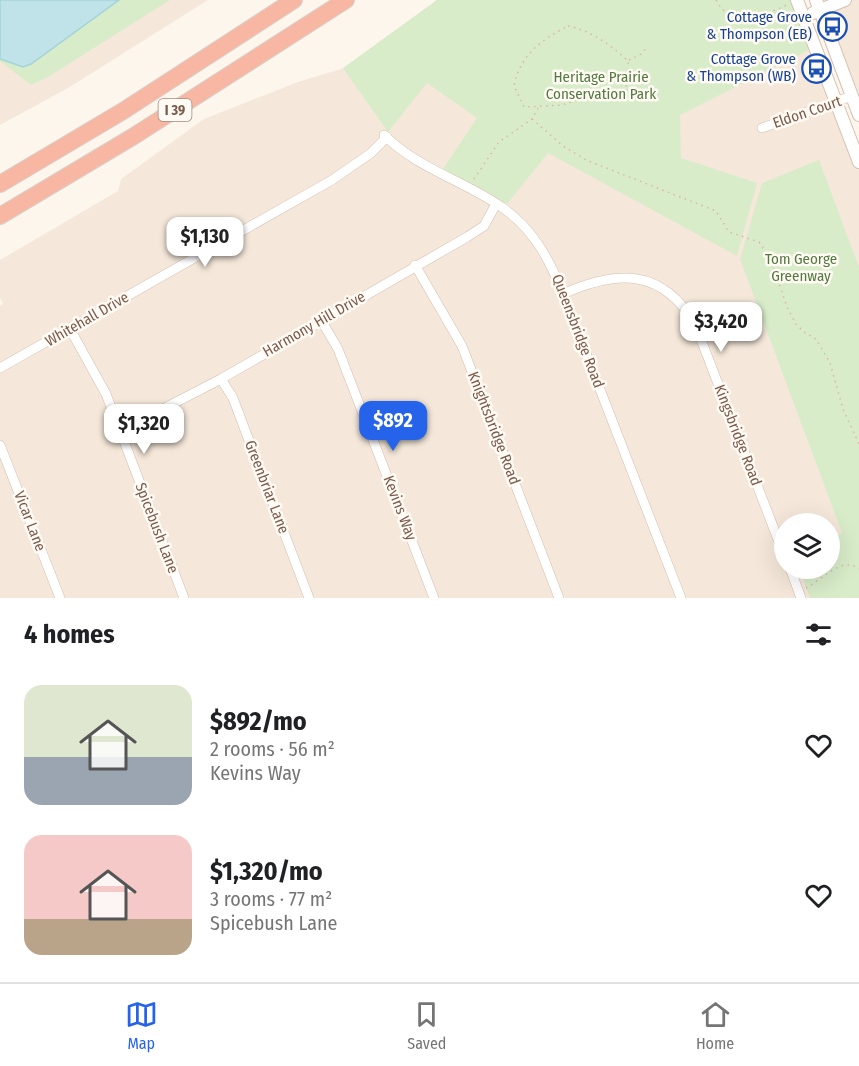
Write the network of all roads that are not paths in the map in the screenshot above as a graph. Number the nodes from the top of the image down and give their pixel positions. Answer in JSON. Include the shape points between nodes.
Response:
{"nodes":[{"id":1,"x":294,"y":0,"type":"edge"},
{"id":2,"x":346,"y":0,"type":"edge"},
{"id":3,"x":845,"y":0,"type":"edge"},
{"id":4,"x":792,"y":2,"type":"edge"},
{"id":5,"x":817,"y":5,"type":"edge"},
{"id":6,"x":804,"y":16,"type":"junction"},
{"id":7,"x":852,"y":96,"type":"junction"},
{"id":8,"x":836,"y":102,"type":"junction"},
{"id":9,"x":859,"y":114,"type":"edge"},
{"id":10,"x":762,"y":128,"type":"dead end"},
{"id":11,"x":386,"y":136,"type":"joint"},
{"id":12,"x":859,"y":162,"type":"edge"},
{"id":13,"x":0,"y":184,"type":"edge"},
{"id":14,"x":496,"y":204,"type":"junction"},
{"id":15,"x":0,"y":216,"type":"edge"},
{"id":16,"x":415,"y":265,"type":"junction"},
{"id":17,"x":563,"y":294,"type":"junction"},
{"id":18,"x":321,"y":320,"type":"junction"},
{"id":19,"x":70,"y":329,"type":"junction"},
{"id":20,"x":0,"y":368,"type":"edge"},
{"id":21,"x":221,"y":379,"type":"junction"},
{"id":22,"x":120,"y":431,"type":"junction"},
{"id":23,"x":0,"y":445,"type":"edge"},
{"id":24,"x":774,"y":529,"type":"edge"},
{"id":25,"x":794,"y":579,"type":"edge"},
{"id":26,"x":60,"y":598,"type":"edge"},
{"id":27,"x":184,"y":598,"type":"edge"},
{"id":28,"x":309,"y":598,"type":"edge"},
{"id":29,"x":434,"y":598,"type":"edge"},
{"id":30,"x":559,"y":598,"type":"edge"},
{"id":31,"x":681,"y":598,"type":"edge"},
{"id":32,"x":801,"y":598,"type":"edge"}],
"edges":[{"from":1,"to":13,"type":"highway","number":"I 39","via":[[123,111]]},
{"from":2,"to":15,"type":"highway","number":"I 39","via":[[134,136]]},
{"from":3,"to":5,"type":"main road"},
{"from":4,"to":6,"type":"main road"},
{"from":5,"to":6,"type":"main road"},
{"from":5,"to":7,"type":"main road"},
{"from":6,"to":8,"type":"main road"},
{"from":7,"to":8,"type":"street","name":"Eldon Court"},
{"from":7,"to":9,"type":"main road"},
{"from":8,"to":10,"type":"street","name":"Eldon Court"},
{"from":8,"to":12,"type":"main road"},
{"from":11,"to":14,"type":"street","name":"Queensbridge Road","via":[[418,161]]},
{"from":11,"to":19,"type":"street","name":"Whitehall Drive","via":[[371,153],[332,180]]},
{"from":14,"to":16,"type":"street","name":"Harmony Hill Drive","via":[[484,225]]},
{"from":14,"to":17,"type":"street","name":"Queensbridge Road","via":[[513,216],[542,248]]},
{"from":16,"to":18,"type":"street","name":"Harmony Hill Drive"},
{"from":16,"to":30,"type":"street","name":"Knightsbridge Road","via":[[462,346]]},
{"from":17,"to":24,"type":"street","name":"Kingsbridge Road","via":[[598,280],[632,277],[664,289],[683,305],[695,324]]},
{"from":17,"to":31,"type":"street","name":"Queensbridge Road"},
{"from":18,"to":21,"type":"street","name":"Harmony Hill Drive"},
{"from":18,"to":29,"type":"street","name":"Kevins Way","via":[[338,349]]},
{"from":19,"to":20,"type":"street","name":"Whitehall Drive"},
{"from":19,"to":22,"type":"street","name":"Spicebush Lane","via":[[93,365]]},
{"from":21,"to":22,"type":"street","name":"Harmony Hill Drive"},
{"from":21,"to":28,"type":"street","name":"Greenbriar Lane","via":[[237,408]]},
{"from":22,"to":27,"type":"street","name":"Spicebush Lane"},
{"from":23,"to":26,"type":"street","name":"Vicar Lane"},
{"from":25,"to":32,"type":"street"}]}
